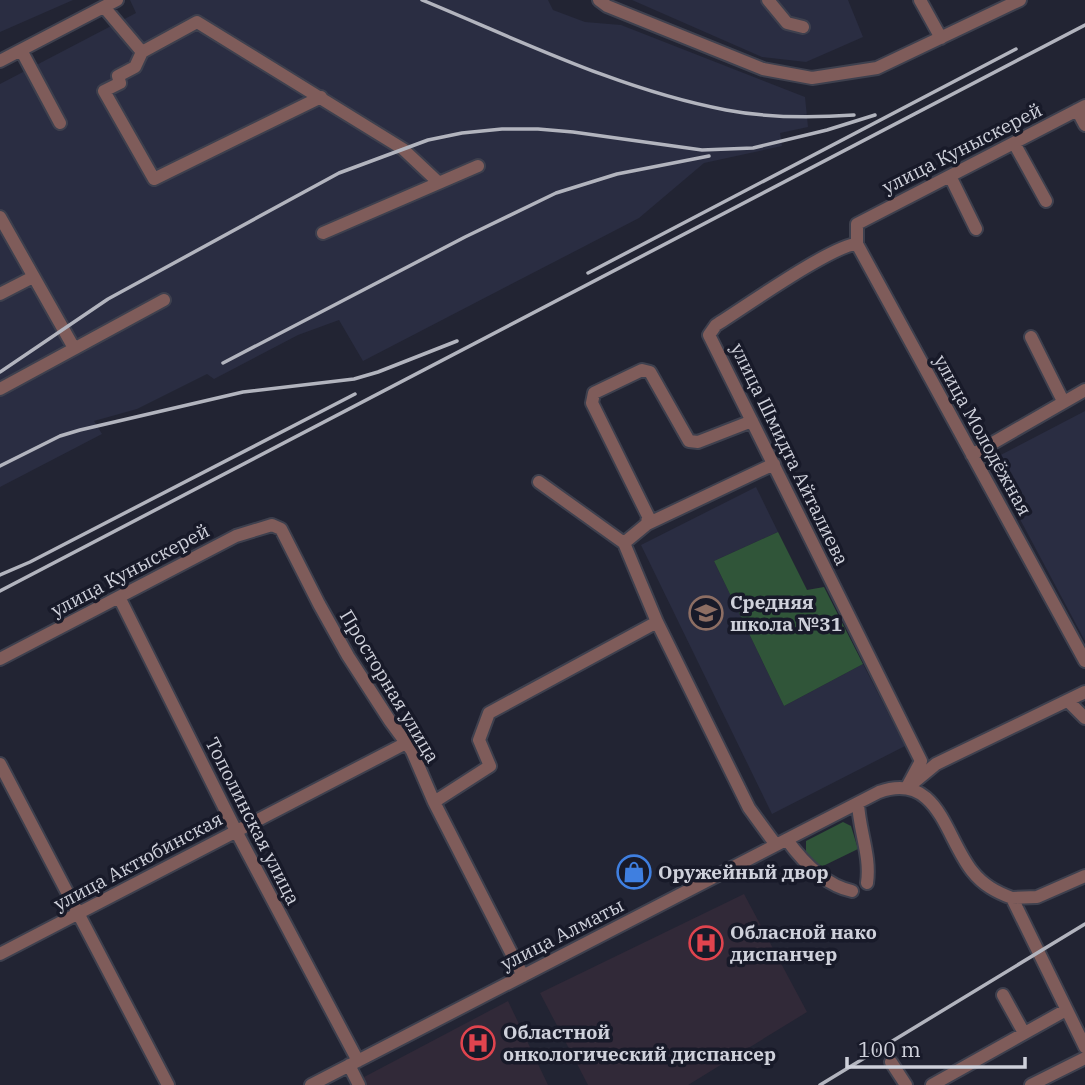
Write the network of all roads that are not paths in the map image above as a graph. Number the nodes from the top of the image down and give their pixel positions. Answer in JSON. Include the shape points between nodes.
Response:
{"nodes":[{"id":1,"x":117,"y":0,"type":"edge"},
{"id":2,"x":599,"y":0,"type":"edge"},
{"id":3,"x":768,"y":0,"type":"edge"},
{"id":4,"x":920,"y":0,"type":"edge"},
{"id":5,"x":1020,"y":0,"type":"edge"},
{"id":6,"x":104,"y":7,"type":"junction"},
{"id":7,"x":803,"y":27,"type":"dead end"},
{"id":8,"x":941,"y":38,"type":"junction"},
{"id":9,"x":21,"y":50,"type":"junction"},
{"id":10,"x":142,"y":52,"type":"junction"},
{"id":11,"x":0,"y":61,"type":"edge"},
{"id":12,"x":321,"y":97,"type":"junction"},
{"id":13,"x":1081,"y":108,"type":"edge"},
{"id":14,"x":60,"y":123,"type":"dead end"},
{"id":15,"x":1085,"y":125,"type":"edge"},
{"id":16,"x":1014,"y":143,"type":"junction"},
{"id":17,"x":478,"y":166,"type":"dead end"},
{"id":18,"x":950,"y":176,"type":"junction"},
{"id":19,"x":438,"y":182,"type":"junction"},
{"id":20,"x":1046,"y":201,"type":"dead end"},
{"id":21,"x":0,"y":217,"type":"edge"},
{"id":22,"x":857,"y":224,"type":"joint"},
{"id":23,"x":976,"y":229,"type":"dead end"},
{"id":24,"x":323,"y":233,"type":"dead end"},
{"id":25,"x":857,"y":244,"type":"junction"},
{"id":26,"x":33,"y":277,"type":"junction"},
{"id":27,"x":0,"y":294,"type":"edge"},
{"id":28,"x":164,"y":300,"type":"dead end"},
{"id":29,"x":1031,"y":337,"type":"dead end"},
{"id":30,"x":75,"y":348,"type":"junction"},
{"id":31,"x":0,"y":389,"type":"edge"},
{"id":32,"x":1085,"y":390,"type":"edge"},
{"id":33,"x":1063,"y":401,"type":"junction"},
{"id":34,"x":752,"y":421,"type":"junction"},
{"id":35,"x":972,"y":454,"type":"junction"},
{"id":36,"x":774,"y":464,"type":"junction"},
{"id":37,"x":540,"y":482,"type":"dead end"},
{"id":38,"x":648,"y":524,"type":"junction"},
{"id":39,"x":281,"y":528,"type":"joint"},
{"id":40,"x":624,"y":543,"type":"junction"},
{"id":41,"x":119,"y":597,"type":"junction"},
{"id":42,"x":657,"y":622,"type":"junction"},
{"id":43,"x":0,"y":660,"type":"edge"},
{"id":44,"x":1085,"y":661,"type":"edge"},
{"id":45,"x":1085,"y":692,"type":"edge"},
{"id":46,"x":1068,"y":701,"type":"junction"},
{"id":47,"x":1085,"y":718,"type":"edge"},
{"id":48,"x":406,"y":743,"type":"junction"},
{"id":49,"x":0,"y":764,"type":"edge"},
{"id":50,"x":907,"y":788,"type":"junction"},
{"id":51,"x":434,"y":802,"type":"junction"},
{"id":52,"x":858,"y":803,"type":"junction"},
{"id":53,"x":236,"y":831,"type":"junction"},
{"id":54,"x":781,"y":843,"type":"junction"},
{"id":55,"x":1085,"y":876,"type":"edge"},
{"id":56,"x":867,"y":883,"type":"dead end"},
{"id":57,"x":852,"y":891,"type":"dead end"},
{"id":58,"x":1012,"y":898,"type":"junction"},
{"id":59,"x":79,"y":913,"type":"junction"},
{"id":60,"x":0,"y":954,"type":"edge"},
{"id":61,"x":523,"y":976,"type":"junction"},
{"id":62,"x":1003,"y":995,"type":"dead end"},
{"id":63,"x":1066,"y":1010,"type":"junction"},
{"id":64,"x":1024,"y":1033,"type":"junction"},
{"id":65,"x":1085,"y":1047,"type":"edge"},
{"id":66,"x":1085,"y":1058,"type":"edge"},
{"id":67,"x":891,"y":1062,"type":"dead end"},
{"id":68,"x":353,"y":1063,"type":"junction"},
{"id":69,"x":168,"y":1085,"type":"edge"},
{"id":70,"x":311,"y":1085,"type":"edge"},
{"id":71,"x":359,"y":1085,"type":"edge"},
{"id":72,"x":906,"y":1085,"type":"edge"},
{"id":73,"x":932,"y":1085,"type":"edge"},
{"id":74,"x":1031,"y":1085,"type":"edge"}],
"edges":[{"from":1,"to":6,"type":"street"},
{"from":2,"to":8,"type":"street","via":[[762,69],[812,78],[877,68]]},
{"from":3,"to":7,"type":"street","via":[[787,23]]},
{"from":4,"to":8,"type":"street"},
{"from":5,"to":8,"type":"street"},
{"from":6,"to":9,"type":"street"},
{"from":6,"to":10,"type":"street"},
{"from":9,"to":11,"type":"street"},
{"from":9,"to":14,"type":"street"},
{"from":10,"to":12,"type":"street","via":[[197,22]]},
{"from":10,"to":12,"type":"street","via":[[135,67],[118,76],[120,83],[104,91],[154,179]]},
{"from":12,"to":19,"type":"street","via":[[403,149]]},
{"from":13,"to":15,"type":"street"},
{"from":13,"to":16,"type":"street","name":"улица Куныскерей"},
{"from":16,"to":18,"type":"street","name":"улица Куныскерей"},
{"from":16,"to":20,"type":"street"},
{"from":17,"to":19,"type":"street"},
{"from":18,"to":22,"type":"street","name":"улица Куныскерей"},
{"from":18,"to":23,"type":"street"},
{"from":19,"to":24,"type":"street"},
{"from":21,"to":26,"type":"street"},
{"from":22,"to":25,"type":"street","name":"улица Молодёжная"},
{"from":25,"to":34,"type":"street","name":"улица Шмидта Айталиева","via":[[827,255],[716,326],[709,335]]},
{"from":25,"to":35,"type":"street","name":"улица Молодёжная"},
{"from":26,"to":27,"type":"street"},
{"from":26,"to":30,"type":"street"},
{"from":28,"to":30,"type":"street"},
{"from":29,"to":33,"type":"street"},
{"from":30,"to":31,"type":"street"},
{"from":32,"to":33,"type":"street"},
{"from":33,"to":35,"type":"street"},
{"from":34,"to":36,"type":"street","name":"улица Шмидта Айталиева"},
{"from":34,"to":38,"type":"street","via":[[689,442],[647,370],[594,393],[592,403]]},
{"from":35,"to":44,"type":"street","name":"улица Молодёжная"},
{"from":36,"to":38,"type":"street"},
{"from":36,"to":50,"type":"street","name":"улица Шмидта Айталиева","via":[[921,761]]},
{"from":37,"to":40,"type":"street"},
{"from":38,"to":40,"type":"street"},
{"from":39,"to":41,"type":"street","name":"улица Куныскерей","via":[[272,525],[236,536]]},
{"from":39,"to":48,"type":"street","name":"Просторная улица","via":[[318,604]]},
{"from":40,"to":42,"type":"street"},
{"from":41,"to":43,"type":"street","name":"улица Куныскерей"},
{"from":41,"to":53,"type":"street","name":"Тополинская улица"},
{"from":42,"to":51,"type":"street","via":[[489,713],[479,740],[490,766]]},
{"from":42,"to":54,"type":"street","via":[[749,808]]},
{"from":45,"to":46,"type":"street"},
{"from":46,"to":47,"type":"street"},
{"from":46,"to":50,"type":"street","via":[[936,764]]},
{"from":48,"to":51,"type":"street","name":"Просторная улица"},
{"from":48,"to":53,"type":"street","name":"улица Актюбинская"},
{"from":49,"to":59,"type":"street"},
{"from":50,"to":52,"type":"street","name":"улица Алматы","via":[[894,787]]},
{"from":50,"to":58,"type":"street","via":[[934,804],[982,883]]},
{"from":51,"to":61,"type":"street","name":"Просторная улица"},
{"from":52,"to":54,"type":"street","name":"улица Алматы"},
{"from":52,"to":56,"type":"street"},
{"from":53,"to":59,"type":"street","name":"улица Актюбинская"},
{"from":53,"to":68,"type":"street","name":"Тополинская улица"},
{"from":54,"to":57,"type":"street","via":[[837,888]]},
{"from":54,"to":61,"type":"street","name":"улица Алматы"},
{"from":55,"to":58,"type":"street","via":[[1037,897]]},
{"from":58,"to":63,"type":"street"},
{"from":59,"to":60,"type":"street","name":"улица Актюбинская"},
{"from":59,"to":69,"type":"street"},
{"from":61,"to":68,"type":"street","name":"улица Алматы"},
{"from":62,"to":64,"type":"street"},
{"from":63,"to":64,"type":"street"},
{"from":63,"to":65,"type":"street"},
{"from":64,"to":73,"type":"street"},
{"from":66,"to":74,"type":"street"},
{"from":67,"to":72,"type":"street"},
{"from":68,"to":70,"type":"street","name":"улица Алматы"},
{"from":68,"to":71,"type":"street","name":"Тополинская улица"}]}
